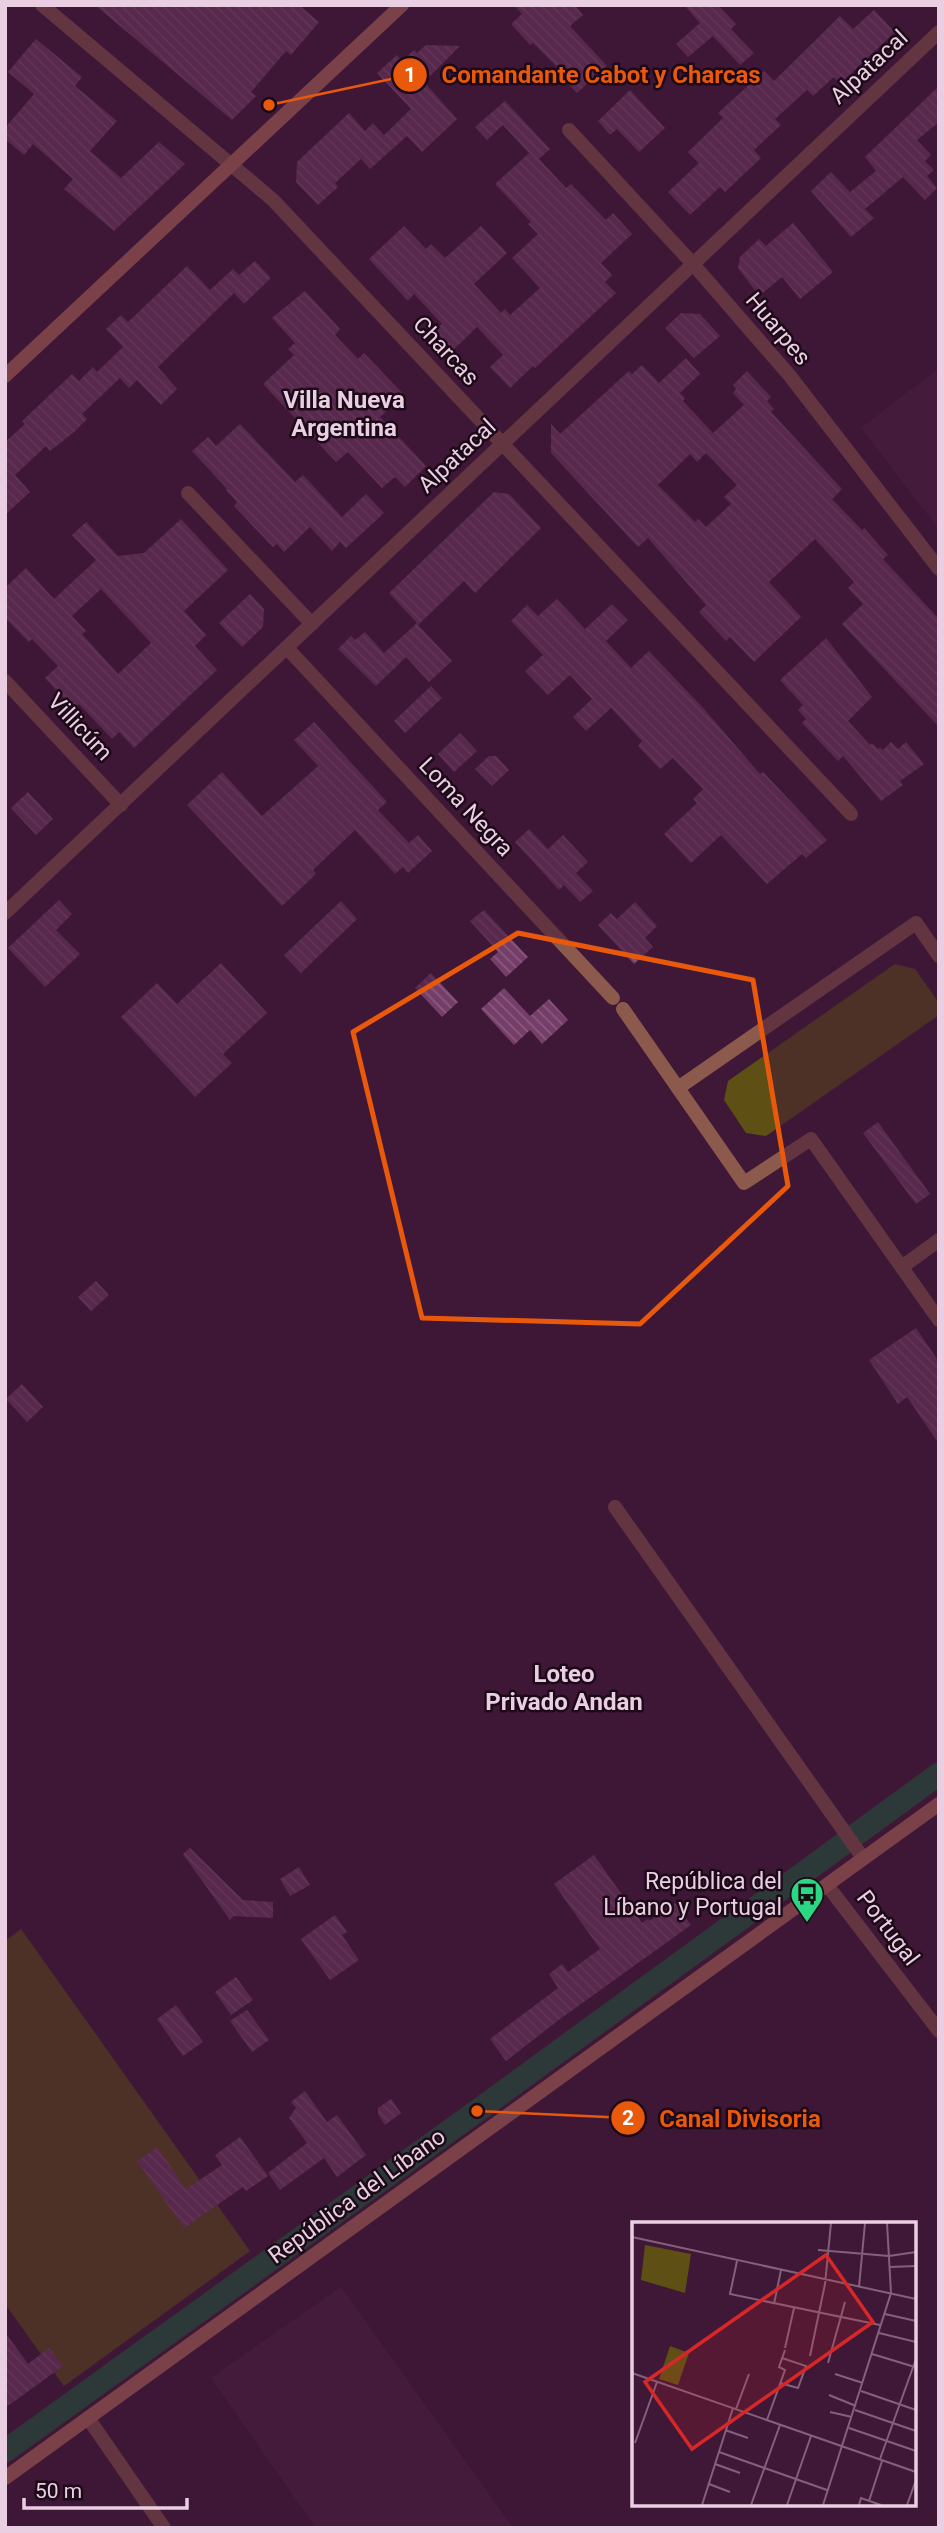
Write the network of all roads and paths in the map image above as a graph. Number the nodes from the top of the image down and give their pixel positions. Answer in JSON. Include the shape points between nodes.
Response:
{"nodes":[{"id":1,"x":42,"y":5,"type":"edge"},
{"id":2,"x":402,"y":5,"type":"edge"},
{"id":3,"x":939,"y":32,"type":"edge"},
{"id":4,"x":569,"y":130,"type":"dead end"},
{"id":5,"x":231,"y":165,"type":"junction"},
{"id":6,"x":693,"y":264,"type":"junction"},
{"id":7,"x":5,"y":376,"type":"edge"},
{"id":8,"x":503,"y":444,"type":"junction"},
{"id":9,"x":188,"y":493,"type":"dead end"},
{"id":10,"x":939,"y":569,"type":"edge"},
{"id":11,"x":312,"y":624,"type":"junction"},
{"id":12,"x":287,"y":648,"type":"junction"},
{"id":13,"x":5,"y":681,"type":"edge"},
{"id":14,"x":121,"y":805,"type":"junction"},
{"id":15,"x":851,"y":814,"type":"dead end"},
{"id":16,"x":5,"y":914,"type":"edge"},
{"id":17,"x":939,"y":956,"type":"edge"},
{"id":18,"x":678,"y":1088,"type":"junction"},
{"id":19,"x":939,"y":1240,"type":"edge"},
{"id":20,"x":902,"y":1267,"type":"junction"},
{"id":21,"x":939,"y":1320,"type":"edge"},
{"id":22,"x":615,"y":1507,"type":"dead end"},
{"id":23,"x":939,"y":1804,"type":"edge"},
{"id":24,"x":863,"y":1858,"type":"junction"},
{"id":25,"x":827,"y":1885,"type":"junction"},
{"id":26,"x":939,"y":2032,"type":"edge"},
{"id":27,"x":88,"y":2418,"type":"junction"},
{"id":28,"x":5,"y":2478,"type":"edge"},
{"id":29,"x":164,"y":2528,"type":"edge"}],
"edges":[{"from":1,"to":5,"type":"street","name":"Charcas"},
{"from":2,"to":5,"type":"main road"},
{"from":3,"to":6,"type":"street","name":"Alpatacal"},
{"from":4,"to":6,"type":"street","name":"Huarpes"},
{"from":5,"to":7,"type":"main road"},
{"from":5,"to":8,"type":"street","name":"Charcas","via":[[274,200]]},
{"from":6,"to":8,"type":"street","name":"Alpatacal"},
{"from":6,"to":10,"type":"street","name":"Huarpes","via":[[790,376]]},
{"from":8,"to":11,"type":"street","name":"Alpatacal"},
{"from":8,"to":15,"type":"street","name":"Charcas"},
{"from":9,"to":11,"type":"street"},
{"from":11,"to":12,"type":"street","name":"Alpatacal"},
{"from":12,"to":14,"type":"street","name":"Alpatacal"},
{"from":12,"to":18,"type":"street","name":"Loma Negra","via":[[618,1003]]},
{"from":13,"to":14,"type":"street","name":"Villicúm"},
{"from":14,"to":16,"type":"street","name":"Alpatacal"},
{"from":17,"to":18,"type":"street","via":[[916,923]]},
{"from":18,"to":20,"type":"street","name":"Loma Negra","via":[[744,1183],[811,1139]]},
{"from":19,"to":20,"type":"street"},
{"from":20,"to":21,"type":"street"},
{"from":22,"to":24,"type":"street"},
{"from":23,"to":24,"type":"main road","name":"República del Líbano"},
{"from":24,"to":25,"type":"main road","name":"República del Líbano"},
{"from":25,"to":26,"type":"street","name":"Portugal"},
{"from":25,"to":27,"type":"main road","name":"República del Líbano"},
{"from":27,"to":28,"type":"main road","name":"República del Líbano"},
{"from":27,"to":29,"type":"street"}]}
